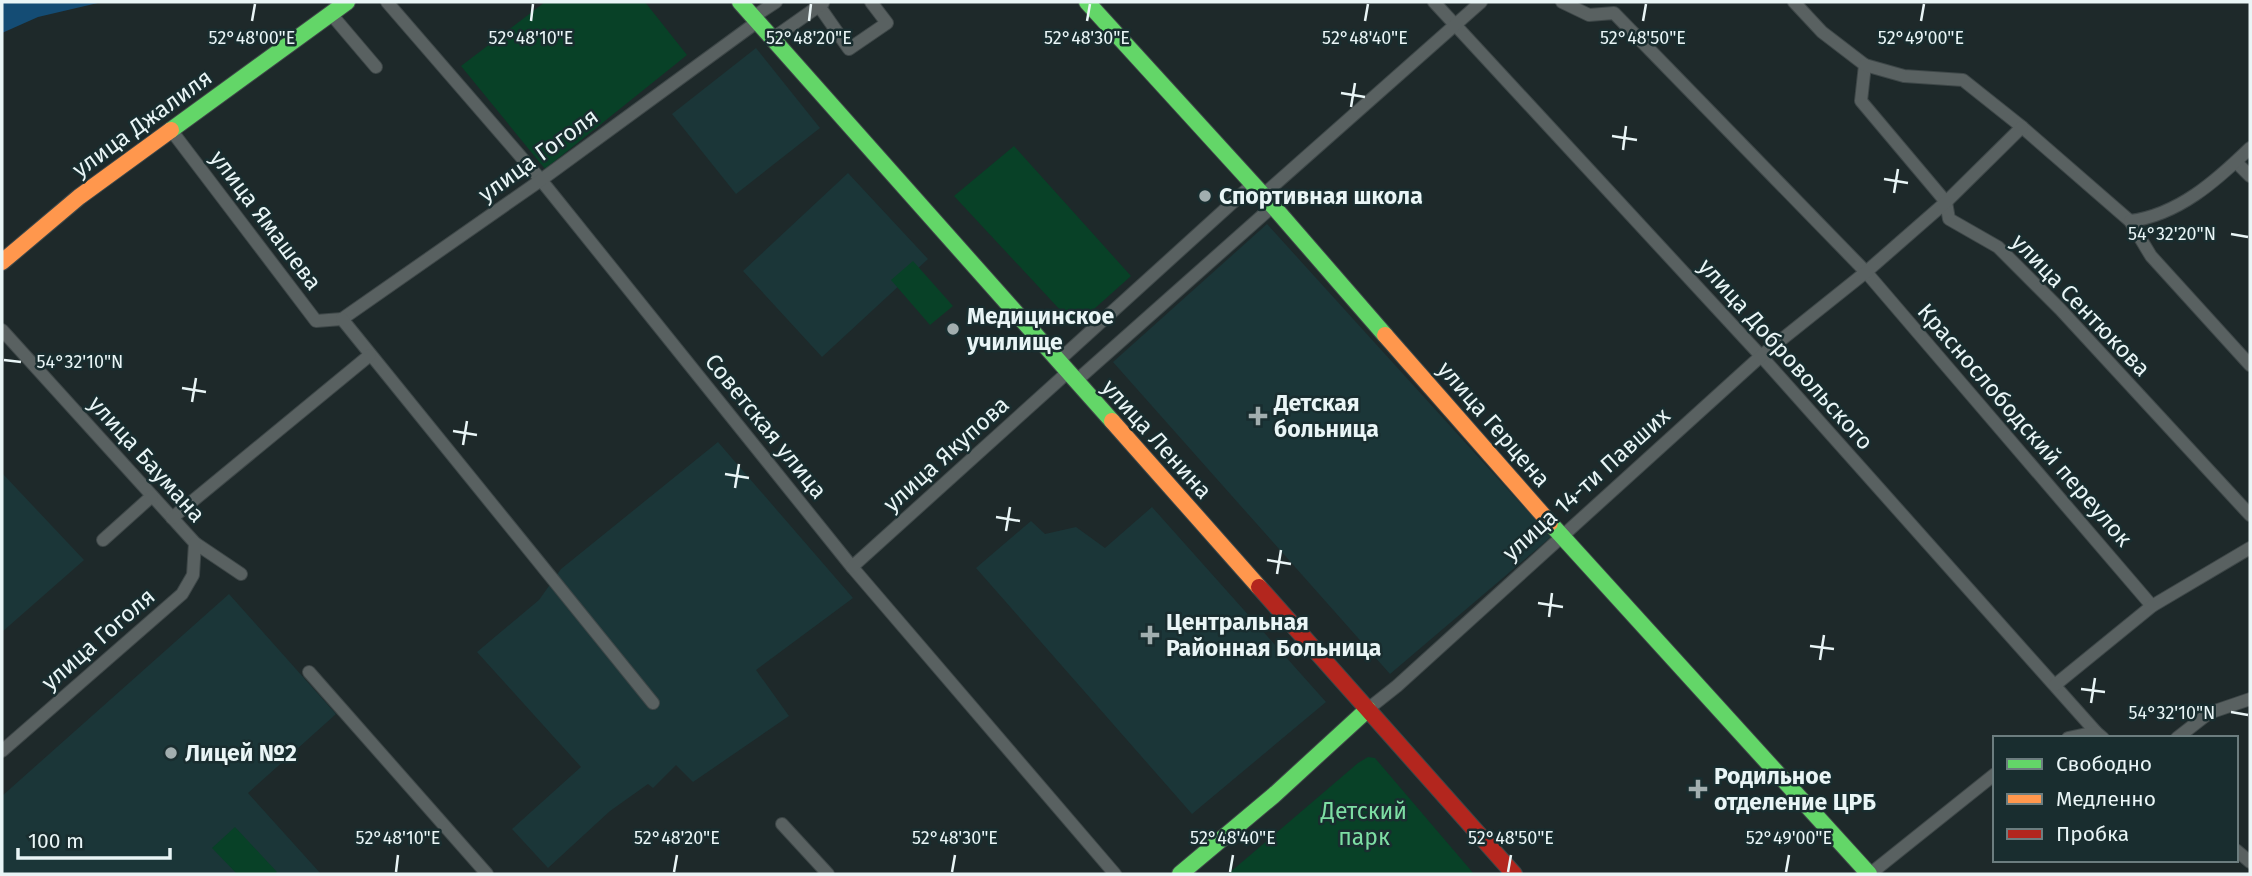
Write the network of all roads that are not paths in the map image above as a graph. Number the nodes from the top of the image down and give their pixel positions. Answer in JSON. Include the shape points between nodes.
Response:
{"nodes":[{"id":1,"x":347,"y":2,"type":"edge"},
{"id":2,"x":387,"y":2,"type":"edge"},
{"id":3,"x":740,"y":2,"type":"edge"},
{"id":4,"x":776,"y":2,"type":"edge"},
{"id":5,"x":871,"y":2,"type":"edge"},
{"id":6,"x":1087,"y":2,"type":"edge"},
{"id":7,"x":1434,"y":2,"type":"edge"},
{"id":8,"x":1480,"y":2,"type":"edge"},
{"id":9,"x":1562,"y":2,"type":"edge"},
{"id":10,"x":1794,"y":2,"type":"edge"},
{"id":11,"x":822,"y":4,"type":"edge"},
{"id":12,"x":331,"y":14,"type":"junction"},
{"id":13,"x":755,"y":20,"type":"junction"},
{"id":14,"x":1455,"y":25,"type":"junction"},
{"id":15,"x":772,"y":39,"type":"junction"},
{"id":16,"x":1865,"y":65,"type":"junction"},
{"id":17,"x":376,"y":66,"type":"dead end"},
{"id":18,"x":2022,"y":127,"type":"junction"},
{"id":19,"x":172,"y":130,"type":"junction"},
{"id":20,"x":2250,"y":148,"type":"edge"},
{"id":21,"x":2236,"y":162,"type":"junction"},
{"id":22,"x":2250,"y":176,"type":"edge"},
{"id":23,"x":541,"y":180,"type":"junction"},
{"id":24,"x":1263,"y":195,"type":"junction"},
{"id":25,"x":1946,"y":201,"type":"junction"},
{"id":26,"x":2130,"y":221,"type":"junction"},
{"id":27,"x":2,"y":262,"type":"edge"},
{"id":28,"x":1866,"y":272,"type":"junction"},
{"id":29,"x":342,"y":320,"type":"junction"},
{"id":30,"x":2,"y":330,"type":"edge"},
{"id":31,"x":370,"y":355,"type":"junction"},
{"id":32,"x":1761,"y":356,"type":"junction"},
{"id":33,"x":2250,"y":365,"type":"edge"},
{"id":34,"x":1067,"y":372,"type":"junction"},
{"id":35,"x":152,"y":496,"type":"junction"},
{"id":36,"x":2250,"y":515,"type":"edge"},
{"id":37,"x":172,"y":518,"type":"junction"},
{"id":38,"x":1562,"y":537,"type":"junction"},
{"id":39,"x":103,"y":540,"type":"dead end"},
{"id":40,"x":195,"y":543,"type":"junction"},
{"id":41,"x":2250,"y":548,"type":"edge"},
{"id":42,"x":852,"y":567,"type":"junction"},
{"id":43,"x":241,"y":574,"type":"dead end"},
{"id":44,"x":2152,"y":606,"type":"junction"},
{"id":45,"x":310,"y":672,"type":"dead end"},
{"id":46,"x":2055,"y":685,"type":"junction"},
{"id":47,"x":2250,"y":699,"type":"edge"},
{"id":48,"x":653,"y":703,"type":"dead end"},
{"id":49,"x":1368,"y":709,"type":"junction"},
{"id":50,"x":2100,"y":735,"type":"edge"},
{"id":51,"x":2180,"y":736,"type":"edge"},
{"id":52,"x":2,"y":751,"type":"edge"},
{"id":53,"x":1993,"y":776,"type":"edge"},
{"id":54,"x":782,"y":824,"type":"dead end"},
{"id":55,"x":486,"y":874,"type":"edge"},
{"id":56,"x":828,"y":874,"type":"edge"},
{"id":57,"x":1115,"y":874,"type":"edge"},
{"id":58,"x":1180,"y":874,"type":"edge"},
{"id":59,"x":1514,"y":874,"type":"edge"},
{"id":60,"x":1869,"y":874,"type":"edge"}],
"edges":[{"from":1,"to":12,"type":"main road","name":"улица Джалиля"},
{"from":2,"to":23,"type":"street","name":"Советская улица"},
{"from":3,"to":13,"type":"main road","name":"улица Ленина"},
{"from":4,"to":13,"type":"street","name":"улица Гоголя"},
{"from":5,"to":11,"type":"street","via":[[887,23],[849,49]]},
{"from":6,"to":24,"type":"main road","name":"улица Герцена"},
{"from":7,"to":14,"type":"street","name":"улица Добровольского"},
{"from":8,"to":14,"type":"street"},
{"from":9,"to":28,"type":"street","name":"Краснослободский переулок","via":[[1589,15],[1614,13]]},
{"from":10,"to":16,"type":"street","via":[[1822,32]]},
{"from":11,"to":15,"type":"street"},
{"from":12,"to":17,"type":"street"},
{"from":12,"to":19,"type":"main road","name":"улица Джалиля"},
{"from":13,"to":15,"type":"main road","name":"улица Ленина"},
{"from":13,"to":23,"type":"street","name":"улица Гоголя"},
{"from":14,"to":24,"type":"street"},
{"from":14,"to":32,"type":"street","name":"улица Добровольского"},
{"from":15,"to":34,"type":"main road","name":"улица Ленина"},
{"from":16,"to":18,"type":"street","via":[[1904,76],[1963,80]]},
{"from":16,"to":25,"type":"street","name":"улица Сентюкова","via":[[1861,101]]},
{"from":18,"to":25,"type":"street","name":"улица 14-ти Павших"},
{"from":18,"to":26,"type":"street"},
{"from":19,"to":27,"type":"main road","name":"улица Джалиля"},
{"from":19,"to":29,"type":"street","name":"улица Ямашева","via":[[316,321]]},
{"from":20,"to":21,"type":"street"},
{"from":21,"to":22,"type":"street"},
{"from":21,"to":26,"type":"street","via":[[2179,206]]},
{"from":23,"to":29,"type":"street","name":"улица Гоголя"},
{"from":23,"to":42,"type":"street","name":"Советская улица"},
{"from":24,"to":34,"type":"street"},
{"from":24,"to":34,"type":"street"},
{"from":24,"to":38,"type":"main road","name":"улица Герцена"},
{"from":25,"to":28,"type":"street","name":"улица 14-ти Павших"},
{"from":25,"to":36,"type":"street","name":"улица Сентюкова","via":[[1949,219],[1997,247]]},
{"from":26,"to":33,"type":"street","via":[[2151,257]]},
{"from":28,"to":32,"type":"street","name":"улица 14-ти Павших"},
{"from":28,"to":44,"type":"street","name":"Краснослободский переулок"},
{"from":29,"to":31,"type":"street"},
{"from":30,"to":35,"type":"street","name":"улица Баумана"},
{"from":31,"to":37,"type":"street"},
{"from":31,"to":48,"type":"street"},
{"from":32,"to":38,"type":"street","name":"улица 14-ти Павших"},
{"from":32,"to":46,"type":"street","name":"улица Добровольского"},
{"from":34,"to":42,"type":"street","name":"улица Якупова"},
{"from":34,"to":49,"type":"main road","name":"улица Ленина"},
{"from":35,"to":37,"type":"street","name":"улица Баумана"},
{"from":35,"to":39,"type":"street"},
{"from":37,"to":40,"type":"street","name":"улица Баумана"},
{"from":38,"to":49,"type":"street","name":"улица 14-ти Павших"},
{"from":38,"to":60,"type":"main road","name":"улица Герцена"},
{"from":40,"to":43,"type":"street","name":"улица Баумана"},
{"from":40,"to":52,"type":"street","name":"улица Гоголя","via":[[193,575],[182,594]]},
{"from":41,"to":44,"type":"street"},
{"from":42,"to":57,"type":"street","name":"Советская улица"},
{"from":44,"to":46,"type":"street"},
{"from":45,"to":55,"type":"street"},
{"from":46,"to":50,"type":"street","name":"улица Добровольского"},
{"from":47,"to":51,"type":"street","via":[[2209,713]]},
{"from":49,"to":58,"type":"main road","name":"улица 14-ти Павших"},
{"from":49,"to":59,"type":"main road","name":"улица Ленина"},
{"from":53,"to":60,"type":"street"},
{"from":54,"to":56,"type":"street"}]}
